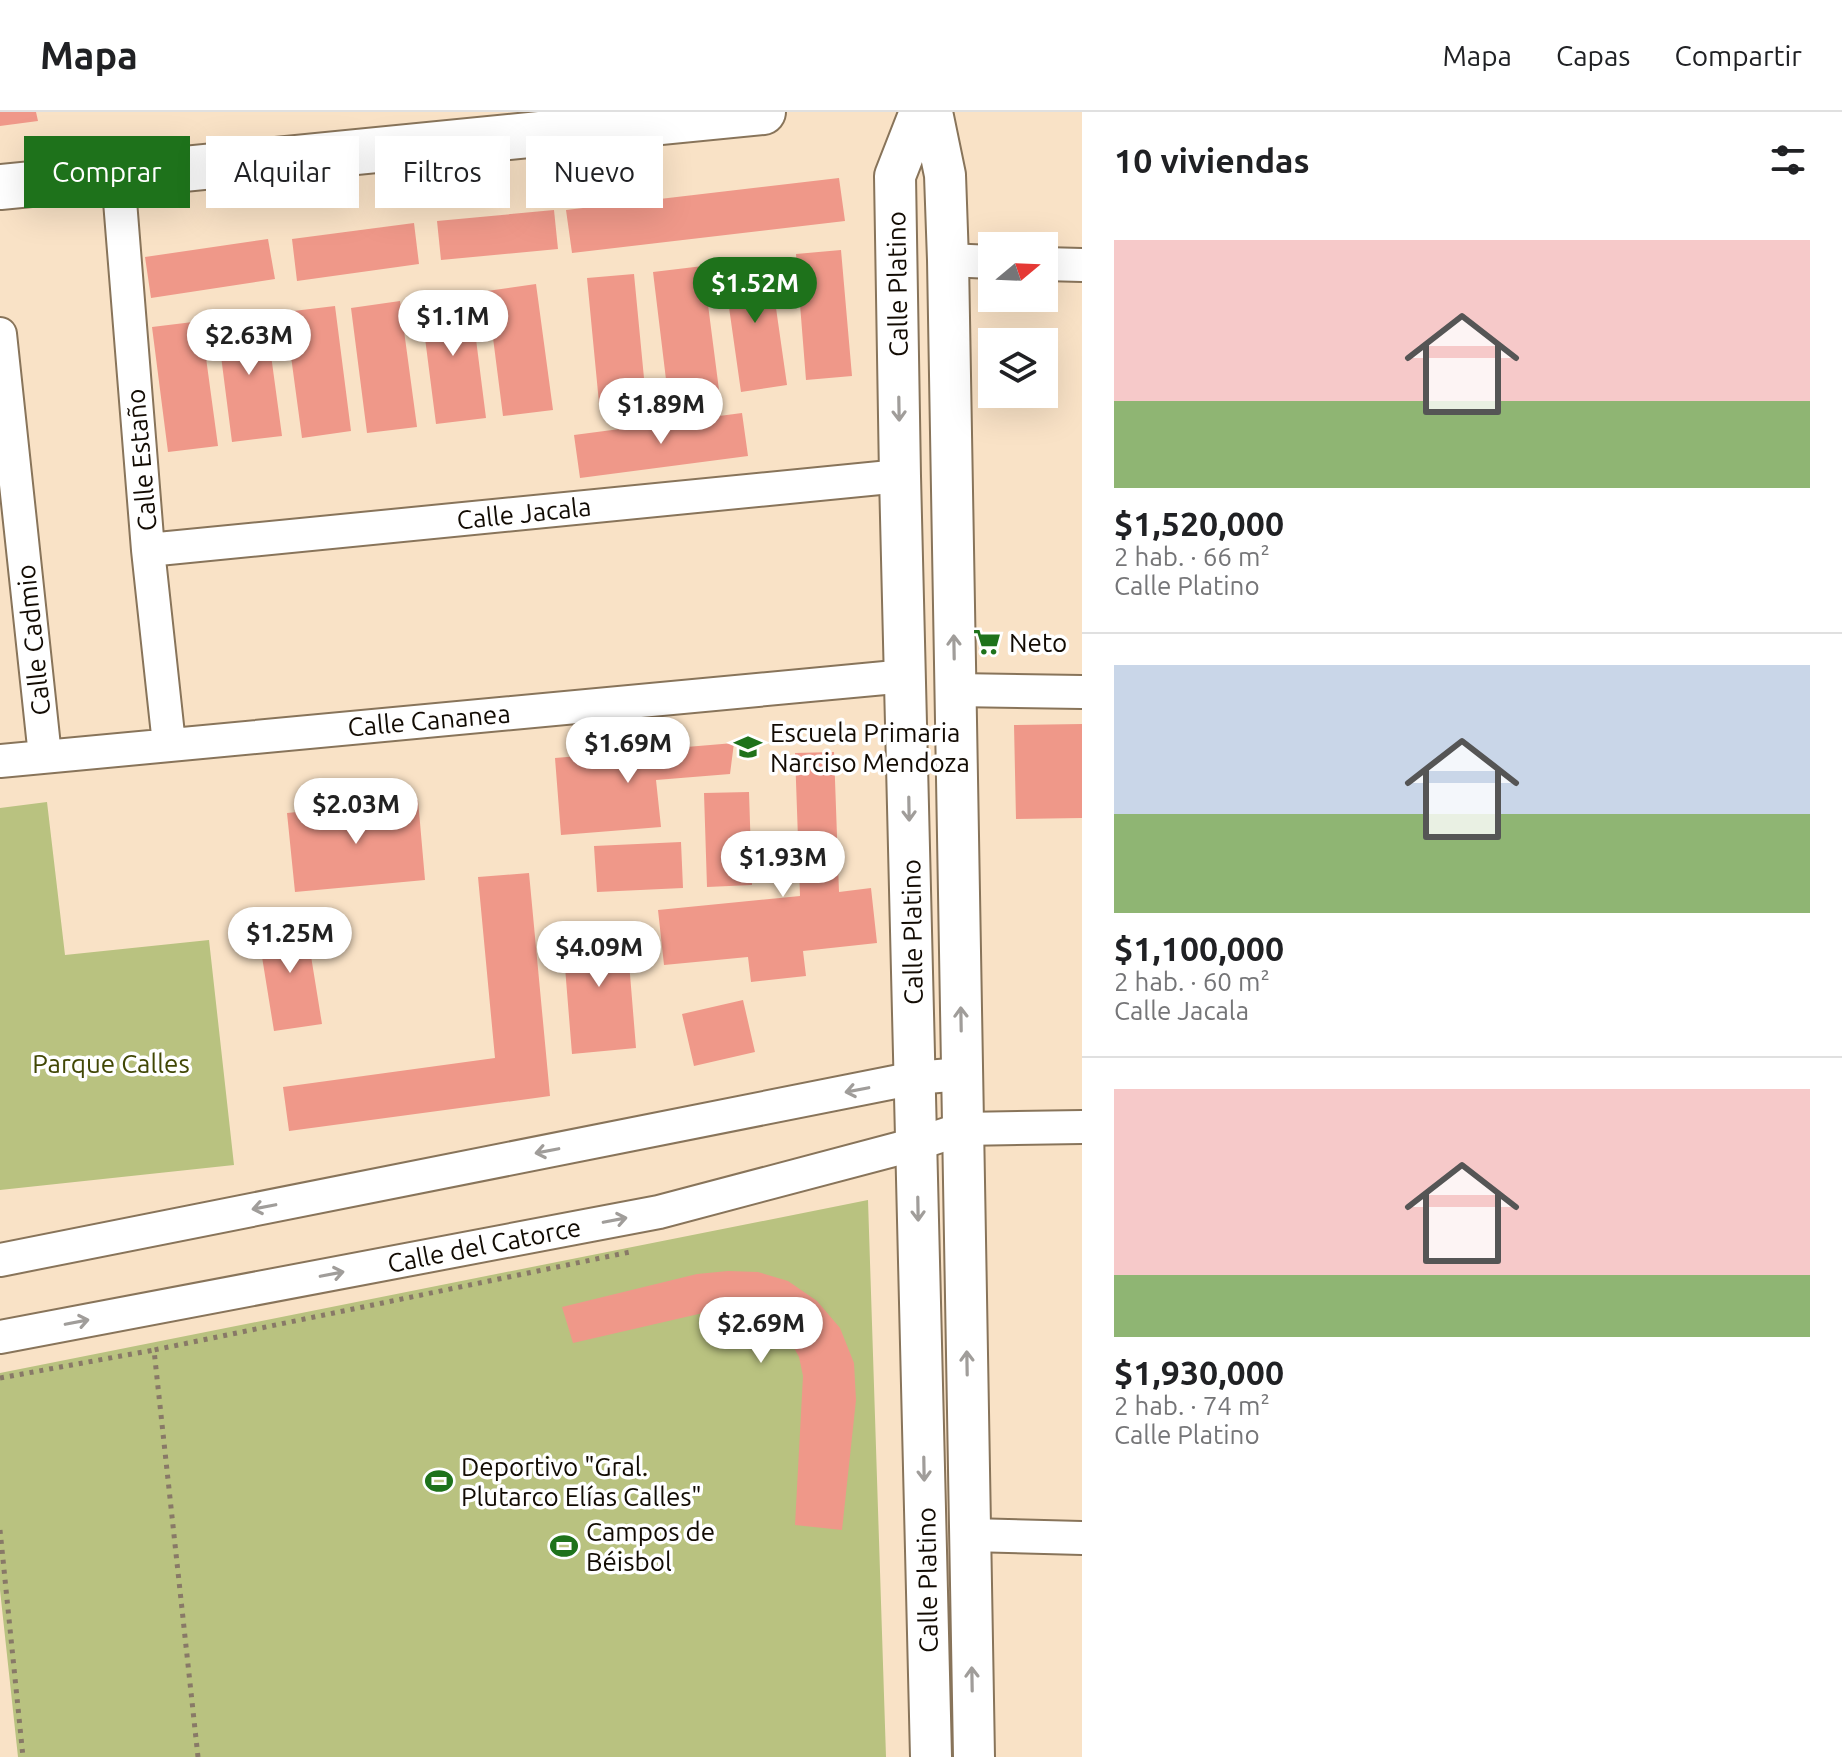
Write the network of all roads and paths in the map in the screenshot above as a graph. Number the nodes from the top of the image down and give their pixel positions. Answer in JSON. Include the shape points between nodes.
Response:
{"nodes":[{"id":1,"x":920,"y":112,"type":"edge"},
{"id":2,"x":932,"y":112,"type":"edge"},
{"id":3,"x":745,"y":113,"type":"edge"},
{"id":4,"x":190,"y":169,"type":"edge"},
{"id":5,"x":24,"y":185,"type":"edge"},
{"id":6,"x":0,"y":187,"type":"edge"},
{"id":7,"x":121,"y":208,"type":"edge"},
{"id":8,"x":948,"y":260,"type":"junction"},
{"id":9,"x":978,"y":261,"type":"edge"},
{"id":10,"x":1058,"y":264,"type":"edge"},
{"id":11,"x":1082,"y":265,"type":"edge"},
{"id":12,"x":0,"y":334,"type":"edge"},
{"id":13,"x":900,"y":476,"type":"junction"},
{"id":14,"x":148,"y":550,"type":"junction"},
{"id":15,"x":906,"y":676,"type":"junction"},
{"id":16,"x":955,"y":690,"type":"junction"},
{"id":17,"x":1082,"y":692,"type":"edge"},
{"id":18,"x":169,"y":744,"type":"junction"},
{"id":19,"x":45,"y":756,"type":"junction"},
{"id":20,"x":0,"y":761,"type":"edge"},
{"id":21,"x":962,"y":1074,"type":"junction"},
{"id":22,"x":915,"y":1078,"type":"junction"},
{"id":23,"x":1082,"y":1127,"type":"edge"},
{"id":24,"x":962,"y":1129,"type":"junction"},
{"id":25,"x":916,"y":1144,"type":"junction"},
{"id":26,"x":633,"y":1251,"type":"dead end"},
{"id":27,"x":0,"y":1260,"type":"edge"},
{"id":28,"x":0,"y":1337,"type":"edge"},
{"id":29,"x":154,"y":1350,"type":"junction"},
{"id":30,"x":0,"y":1378,"type":"edge"},
{"id":31,"x":0,"y":1530,"type":"edge"},
{"id":32,"x":970,"y":1535,"type":"junction"},
{"id":33,"x":1082,"y":1538,"type":"edge"},
{"id":34,"x":23,"y":1757,"type":"edge"},
{"id":35,"x":198,"y":1757,"type":"edge"},
{"id":36,"x":931,"y":1757,"type":"edge"},
{"id":37,"x":974,"y":1757,"type":"edge"}],
"edges":[{"from":1,"to":13,"type":"street","name":"Calle Platino","one_way":true,"via":[[895,176]]},
{"from":2,"to":8,"type":"street","name":"Calle Platino","via":[[945,175]]},
{"from":3,"to":4,"type":"main road"},
{"from":5,"to":6,"type":"main road"},
{"from":7,"to":14,"type":"street","name":"Calle Estaño"},
{"from":8,"to":9,"type":"street"},
{"from":16,"to":8,"type":"street","name":"Calle Platino","one_way":true},
{"from":10,"to":11,"type":"street"},
{"from":12,"to":19,"type":"street","name":"Calle Cadmio"},
{"from":13,"to":14,"type":"street","name":"Calle Jacala"},
{"from":13,"to":15,"type":"street","name":"Calle Platino"},
{"from":14,"to":18,"type":"street","name":"Calle Estaño"},
{"from":15,"to":18,"type":"street","name":"Calle Cananea"},
{"from":15,"to":22,"type":"street","name":"Calle Platino","one_way":true},
{"from":16,"to":17,"type":"street"},
{"from":21,"to":16,"type":"street","name":"Calle Platino","one_way":true},
{"from":18,"to":19,"type":"street","name":"Calle Cananea"},
{"from":19,"to":20,"type":"street","name":"Calle Cananea"},
{"from":21,"to":22,"type":"street"},
{"from":21,"to":24,"type":"street","name":"Calle Platino"},
{"from":22,"to":25,"type":"street","name":"Calle Platino"},
{"from":22,"to":27,"type":"street","one_way":true},
{"from":23,"to":24,"type":"street","name":"Calle del Catorce"},
{"from":24,"to":25,"type":"street","name":"Calle del Catorce"},
{"from":32,"to":24,"type":"street","name":"Calle Platino","one_way":true},
{"from":28,"to":25,"type":"street","name":"Calle del Catorce","one_way":true,"via":[[659,1212]]},
{"from":25,"to":36,"type":"street","name":"Calle Platino","one_way":true},
{"from":26,"to":29,"type":"path"},
{"from":29,"to":30,"type":"path"},
{"from":29,"to":35,"type":"path"},
{"from":31,"to":34,"type":"path"},
{"from":32,"to":33,"type":"street"},
{"from":37,"to":32,"type":"street","name":"Calle Platino","one_way":true}]}
